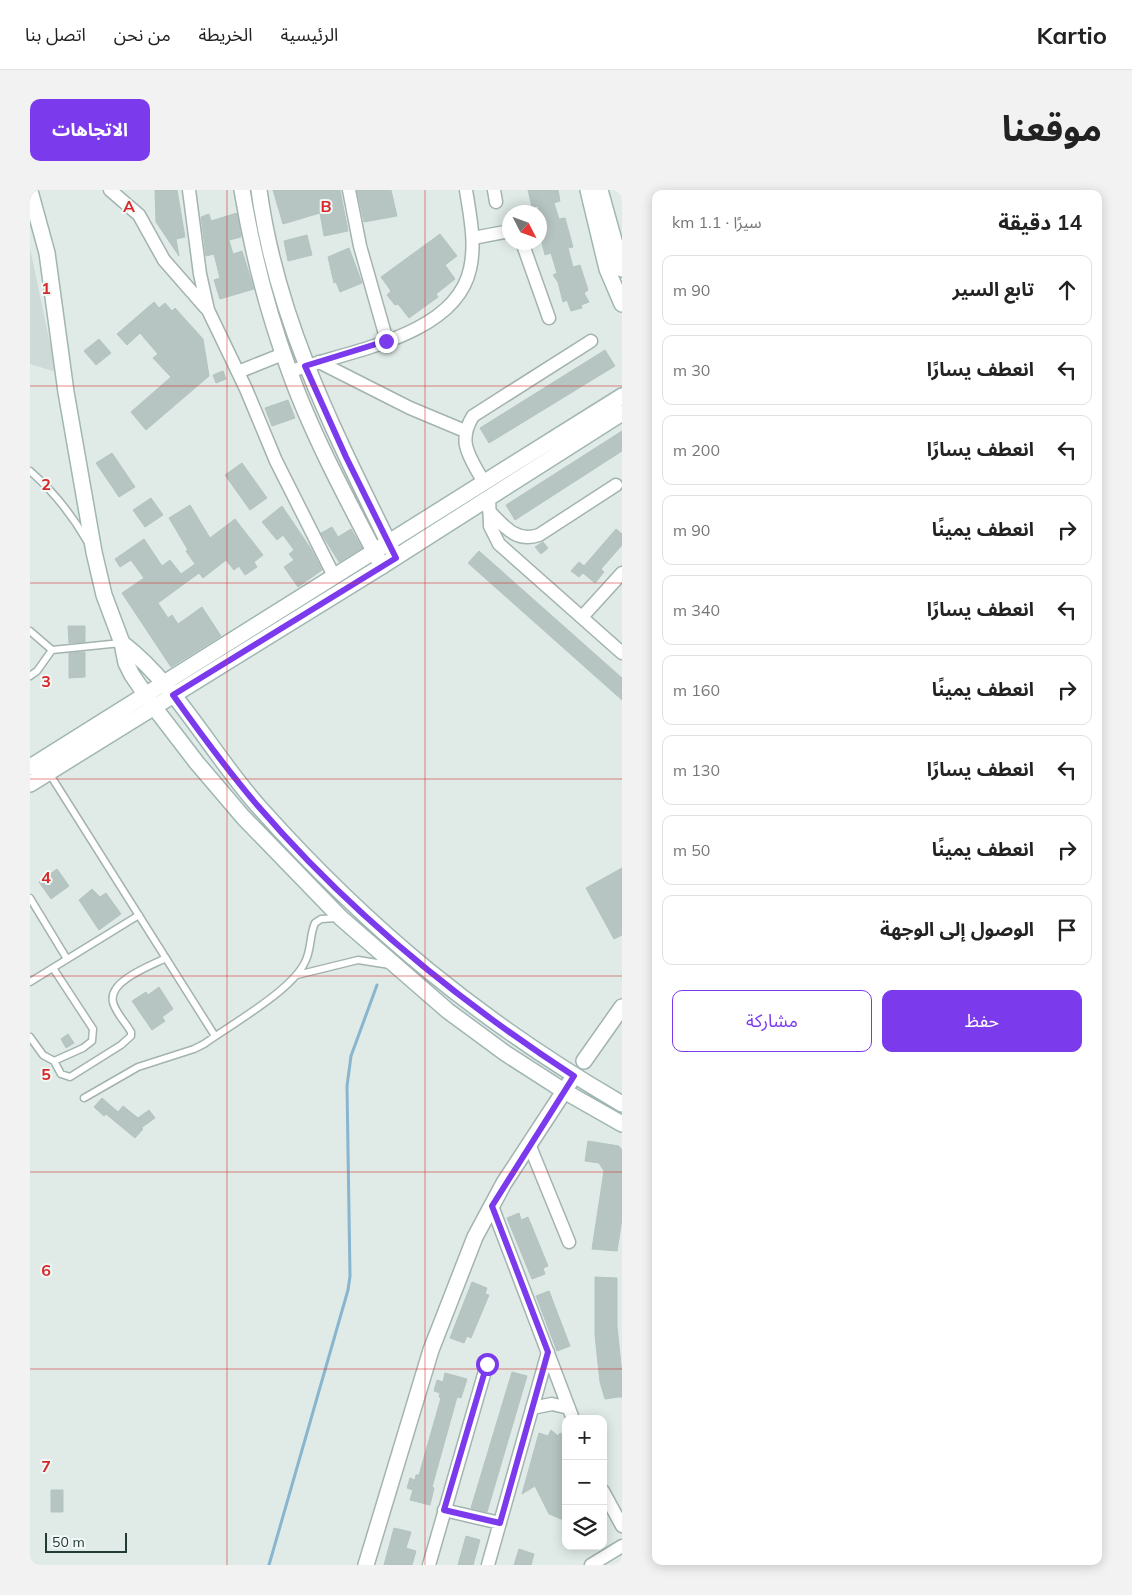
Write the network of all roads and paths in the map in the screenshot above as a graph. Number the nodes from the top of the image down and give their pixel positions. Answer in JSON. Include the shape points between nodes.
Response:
{"nodes":[{"id":1,"x":110,"y":190,"type":"edge"},
{"id":2,"x":189,"y":190,"type":"edge"},
{"id":3,"x":242,"y":190,"type":"edge"},
{"id":4,"x":259,"y":190,"type":"edge"},
{"id":5,"x":349,"y":190,"type":"edge"},
{"id":6,"x":466,"y":190,"type":"edge"},
{"id":7,"x":588,"y":190,"type":"edge"},
{"id":8,"x":600,"y":190,"type":"edge"},
{"id":9,"x":30,"y":192,"type":"edge"},
{"id":10,"x":502,"y":233,"type":"edge"},
{"id":11,"x":473,"y":238,"type":"junction"},
{"id":12,"x":525,"y":250,"type":"edge"},
{"id":13,"x":622,"y":269,"type":"edge"},
{"id":14,"x":622,"y":304,"type":"edge"},
{"id":15,"x":208,"y":310,"type":"junction"},
{"id":16,"x":550,"y":318,"type":"dead end"},
{"id":17,"x":386,"y":341,"type":"junction"},
{"id":18,"x":591,"y":341,"type":"dead end"},
{"id":19,"x":283,"y":354,"type":"junction"},
{"id":20,"x":312,"y":364,"type":"junction"},
{"id":21,"x":238,"y":372,"type":"junction"},
{"id":22,"x":289,"y":372,"type":"junction"},
{"id":23,"x":622,"y":396,"type":"edge"},
{"id":24,"x":622,"y":413,"type":"edge"},
{"id":25,"x":465,"y":431,"type":"junction"},
{"id":26,"x":30,"y":471,"type":"edge"},
{"id":27,"x":484,"y":482,"type":"junction"},
{"id":28,"x":616,"y":485,"type":"dead end"},
{"id":29,"x":489,"y":504,"type":"junction"},
{"id":30,"x":389,"y":543,"type":"junction"},
{"id":31,"x":94,"y":552,"type":"junction"},
{"id":32,"x":374,"y":552,"type":"junction"},
{"id":33,"x":396,"y":558,"type":"junction"},
{"id":34,"x":382,"y":566,"type":"junction"},
{"id":35,"x":622,"y":573,"type":"edge"},
{"id":36,"x":334,"y":576,"type":"junction"},
{"id":37,"x":582,"y":617,"type":"junction"},
{"id":38,"x":30,"y":631,"type":"edge"},
{"id":39,"x":122,"y":643,"type":"junction"},
{"id":40,"x":52,"y":650,"type":"junction"},
{"id":41,"x":622,"y":653,"type":"edge"},
{"id":42,"x":30,"y":676,"type":"edge"},
{"id":43,"x":168,"y":689,"type":"junction"},
{"id":44,"x":150,"y":701,"type":"junction"},
{"id":45,"x":30,"y":767,"type":"edge"},
{"id":46,"x":49,"y":773,"type":"junction"},
{"id":47,"x":30,"y":784,"type":"edge"},
{"id":48,"x":30,"y":898,"type":"edge"},
{"id":49,"x":139,"y":915,"type":"junction"},
{"id":50,"x":341,"y":918,"type":"junction"},
{"id":51,"x":166,"y":958,"type":"junction"},
{"id":52,"x":67,"y":959,"type":"junction"},
{"id":53,"x":394,"y":966,"type":"junction"},
{"id":54,"x":53,"y":968,"type":"junction"},
{"id":55,"x":298,"y":975,"type":"junction"},
{"id":56,"x":30,"y":982,"type":"edge"},
{"id":57,"x":622,"y":1007,"type":"edge"},
{"id":58,"x":215,"y":1036,"type":"junction"},
{"id":59,"x":30,"y":1037,"type":"edge"},
{"id":60,"x":54,"y":1061,"type":"junction"},
{"id":61,"x":584,"y":1061,"type":"joint"},
{"id":62,"x":574,"y":1076,"type":"junction"},
{"id":63,"x":564,"y":1091,"type":"junction"},
{"id":64,"x":84,"y":1098,"type":"dead end"},
{"id":65,"x":622,"y":1104,"type":"edge"},
{"id":66,"x":622,"y":1124,"type":"edge"},
{"id":67,"x":530,"y":1144,"type":"junction"},
{"id":68,"x":492,"y":1206,"type":"junction"},
{"id":69,"x":568,"y":1242,"type":"dead end"},
{"id":70,"x":548,"y":1352,"type":"junction"},
{"id":71,"x":487,"y":1364,"type":"dead end"},
{"id":72,"x":532,"y":1408,"type":"junction"},
{"id":73,"x":571,"y":1413,"type":"edge"},
{"id":74,"x":607,"y":1499,"type":"edge"},
{"id":75,"x":444,"y":1510,"type":"junction"},
{"id":76,"x":500,"y":1523,"type":"junction"},
{"id":77,"x":622,"y":1526,"type":"edge"},
{"id":78,"x":622,"y":1546,"type":"edge"},
{"id":79,"x":366,"y":1565,"type":"edge"},
{"id":80,"x":429,"y":1565,"type":"edge"},
{"id":81,"x":488,"y":1565,"type":"edge"},
{"id":82,"x":591,"y":1565,"type":"edge"}],
"edges":[{"from":1,"to":15,"type":"street","via":[[139,215],[164,260]]},
{"from":2,"to":15,"type":"street"},
{"from":3,"to":19,"type":"main road","via":[[249,230]]},
{"from":4,"to":20,"type":"main road","via":[[272,257]]},
{"from":5,"to":17,"type":"street","via":[[360,246]]},
{"from":6,"to":11,"type":"street"},
{"from":7,"to":14,"type":"main road","via":[[607,269]]},
{"from":8,"to":13,"type":"main road"},
{"from":9,"to":31,"type":"main road","via":[[46,253]]},
{"from":10,"to":11,"type":"street"},
{"from":11,"to":17,"type":"street","via":[[470,271],[450,305],[410,334]]},
{"from":12,"to":16,"type":"street"},
{"from":15,"to":21,"type":"street"},
{"from":17,"to":20,"type":"street"},
{"from":18,"to":25,"type":"street","via":[[472,416]]},
{"from":19,"to":21,"type":"street"},
{"from":19,"to":22,"type":"main road"},
{"from":20,"to":22,"type":"street"},
{"from":20,"to":25,"type":"street"},
{"from":20,"to":30,"type":"main road"},
{"from":21,"to":36,"type":"street","via":[[276,461]]},
{"from":22,"to":32,"type":"main road"},
{"from":23,"to":27,"type":"main road"},
{"from":24,"to":29,"type":"main road"},
{"from":25,"to":27,"type":"street","via":[[466,449]]},
{"from":26,"to":31,"type":"lane","via":[[68,510]]},
{"from":27,"to":30,"type":"main road"},
{"from":28,"to":29,"type":"street","via":[[532,538],[511,533]]},
{"from":29,"to":33,"type":"main road"},
{"from":29,"to":37,"type":"street","via":[[490,526],[499,544]]},
{"from":30,"to":32,"type":"main road"},
{"from":30,"to":33,"type":"main road"},
{"from":31,"to":39,"type":"main road","via":[[104,596]]},
{"from":32,"to":34,"type":"main road"},
{"from":32,"to":36,"type":"main road"},
{"from":33,"to":34,"type":"main road"},
{"from":34,"to":43,"type":"main road"},
{"from":35,"to":37,"type":"street"},
{"from":36,"to":43,"type":"main road"},
{"from":37,"to":41,"type":"street"},
{"from":38,"to":40,"type":"lane"},
{"from":39,"to":40,"type":"lane"},
{"from":39,"to":43,"type":"main road","via":[[146,662]]},
{"from":39,"to":44,"type":"main road","via":[[126,663]]},
{"from":40,"to":42,"type":"lane","via":[[38,671]]},
{"from":43,"to":44,"type":"main road"},
{"from":43,"to":62,"type":"main road","via":[[258,806],[354,906],[459,997]]},
{"from":44,"to":45,"type":"main road"},
{"from":44,"to":46,"type":"main road"},
{"from":44,"to":50,"type":"main road","via":[[243,817]]},
{"from":46,"to":47,"type":"main road"},
{"from":46,"to":49,"type":"lane"},
{"from":48,"to":52,"type":"lane"},
{"from":49,"to":51,"type":"lane"},
{"from":49,"to":52,"type":"lane"},
{"from":50,"to":53,"type":"main road"},
{"from":50,"to":55,"type":"lane","via":[[321,919],[315,923],[307,958]]},
{"from":51,"to":58,"type":"lane"},
{"from":51,"to":60,"type":"lane","via":[[131,976],[116,986],[112,994],[113,1004],[131,1036],[70,1077],[61,1074]]},
{"from":52,"to":54,"type":"lane"},
{"from":53,"to":55,"type":"lane","via":[[358,960]]},
{"from":53,"to":63,"type":"main road","via":[[505,1053]]},
{"from":54,"to":56,"type":"lane"},
{"from":54,"to":60,"type":"lane","via":[[94,1035],[83,1048]]},
{"from":55,"to":58,"type":"lane"},
{"from":57,"to":61,"type":"main road"},
{"from":58,"to":64,"type":"lane","via":[[194,1049],[138,1067]]},
{"from":59,"to":60,"type":"lane","via":[[43,1055]]},
{"from":61,"to":62,"type":"street"},
{"from":62,"to":63,"type":"main road"},
{"from":62,"to":65,"type":"main road"},
{"from":63,"to":66,"type":"main road"},
{"from":63,"to":67,"type":"main road"},
{"from":67,"to":68,"type":"main road"},
{"from":67,"to":69,"type":"street"},
{"from":68,"to":70,"type":"street"},
{"from":68,"to":79,"type":"main road","via":[[468,1253],[430,1350]]},
{"from":70,"to":72,"type":"street"},
{"from":70,"to":73,"type":"street"},
{"from":71,"to":75,"type":"street"},
{"from":72,"to":73,"type":"street","via":[[552,1404]]},
{"from":72,"to":76,"type":"street"},
{"from":74,"to":77,"type":"street"},
{"from":75,"to":76,"type":"street"},
{"from":75,"to":80,"type":"street"},
{"from":76,"to":81,"type":"street"},
{"from":78,"to":82,"type":"street"}]}
